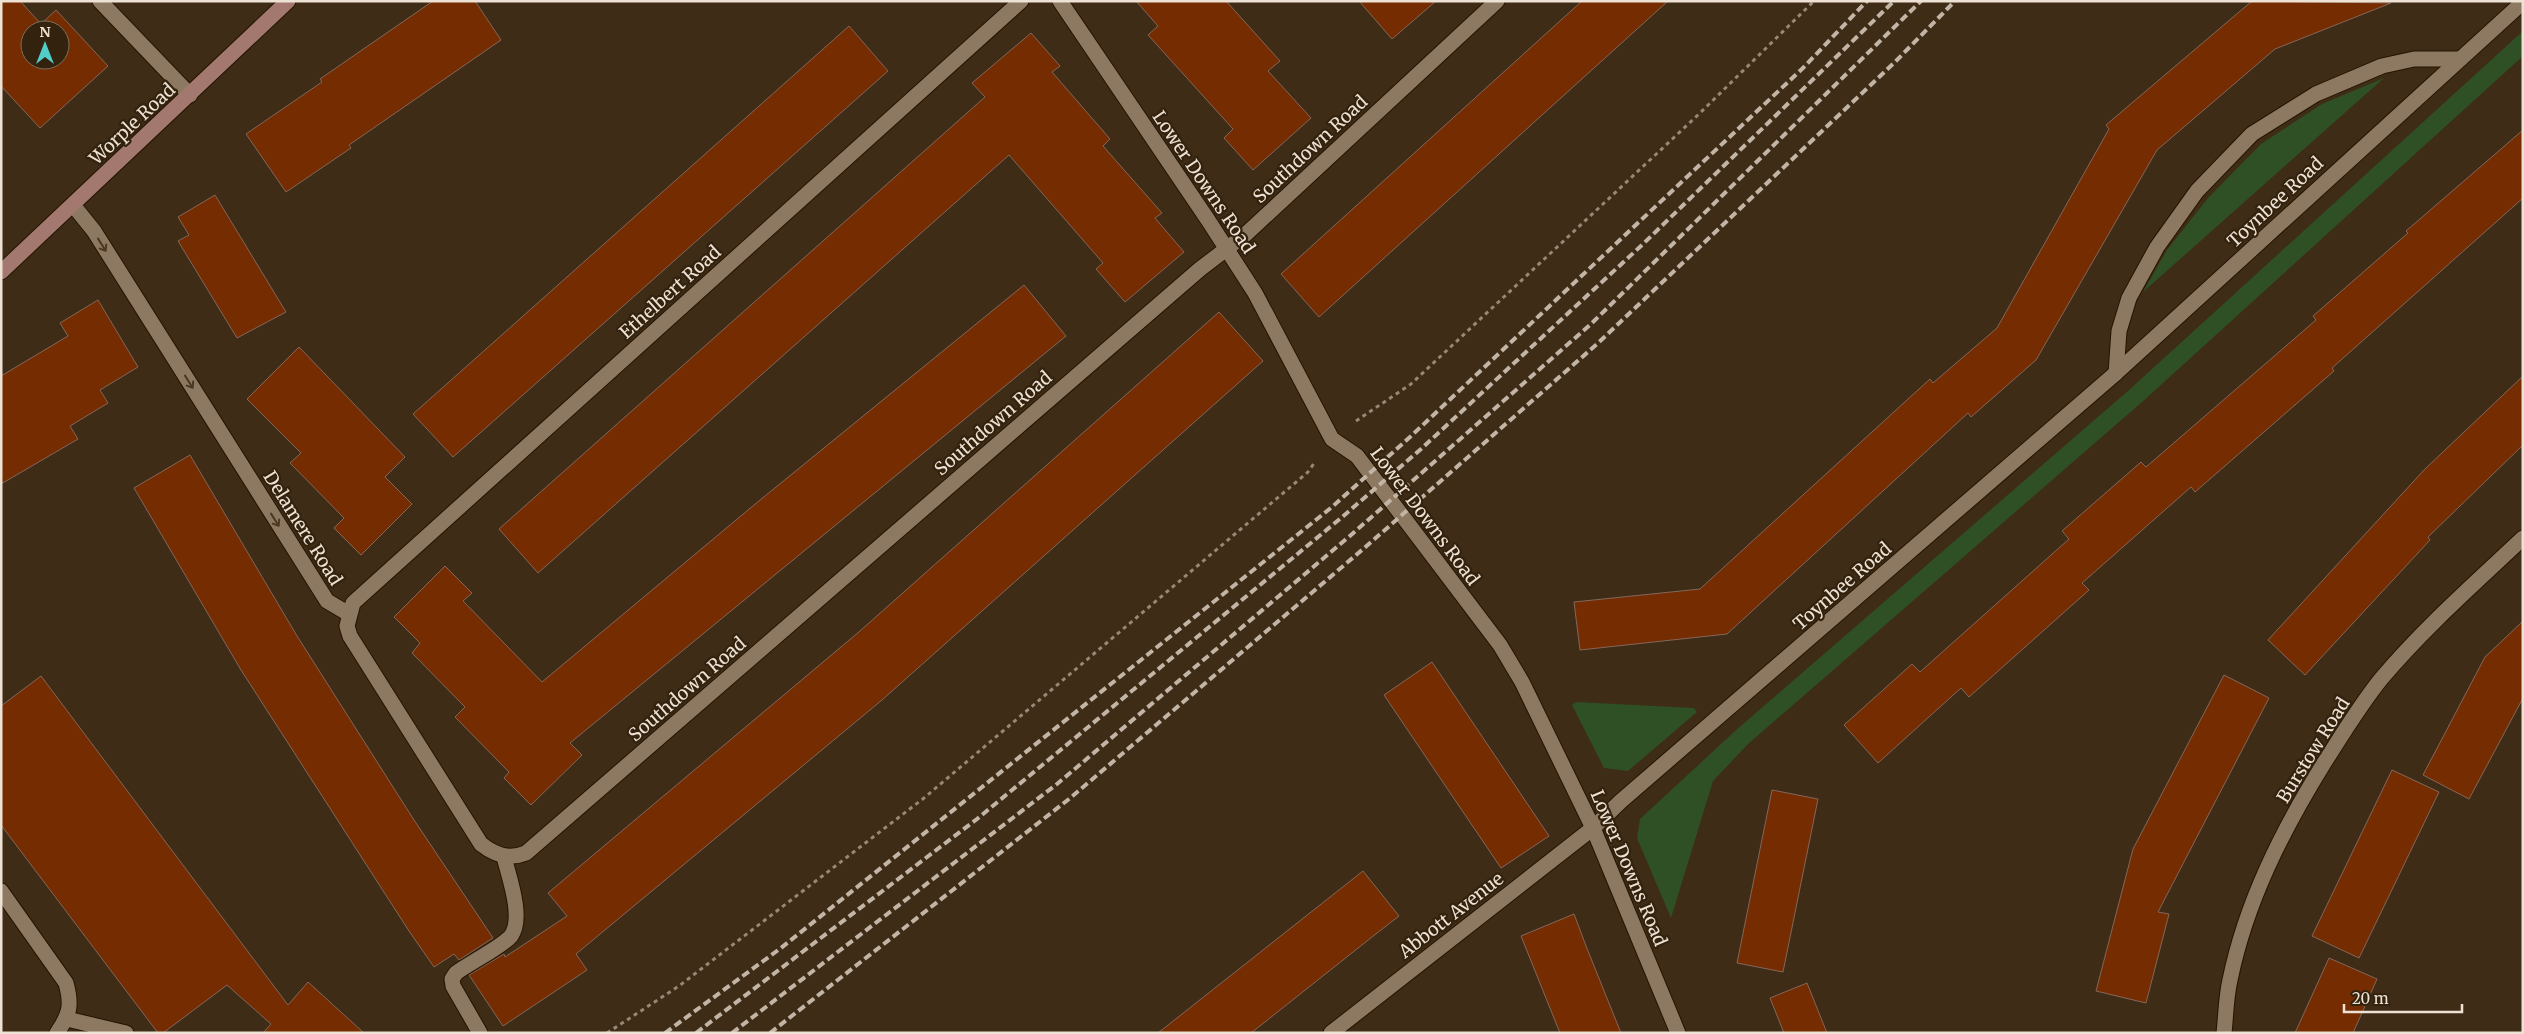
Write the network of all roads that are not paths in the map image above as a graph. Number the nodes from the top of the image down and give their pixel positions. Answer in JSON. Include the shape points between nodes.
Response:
{"nodes":[{"id":1,"x":100,"y":1,"type":"edge"},
{"id":2,"x":288,"y":1,"type":"edge"},
{"id":3,"x":1022,"y":1,"type":"edge"},
{"id":4,"x":1060,"y":1,"type":"edge"},
{"id":5,"x":1497,"y":1,"type":"edge"},
{"id":6,"x":2523,"y":2,"type":"edge"},
{"id":7,"x":2460,"y":59,"type":"junction"},
{"id":8,"x":190,"y":95,"type":"junction"},
{"id":9,"x":74,"y":205,"type":"junction"},
{"id":10,"x":1227,"y":249,"type":"junction"},
{"id":11,"x":1,"y":272,"type":"edge"},
{"id":12,"x":2116,"y":373,"type":"junction"},
{"id":13,"x":2523,"y":538,"type":"edge"},
{"id":14,"x":349,"y":614,"type":"junction"},
{"id":15,"x":1593,"y":828,"type":"junction"},
{"id":16,"x":504,"y":856,"type":"junction"},
{"id":17,"x":1,"y":891,"type":"edge"},
{"id":18,"x":66,"y":1019,"type":"junction"},
{"id":19,"x":57,"y":1033,"type":"edge"},
{"id":20,"x":126,"y":1033,"type":"edge"},
{"id":21,"x":480,"y":1033,"type":"edge"},
{"id":22,"x":1331,"y":1033,"type":"edge"},
{"id":23,"x":1678,"y":1033,"type":"edge"},
{"id":24,"x":2224,"y":1033,"type":"edge"}],
"edges":[{"from":1,"to":8,"type":"street"},
{"from":2,"to":8,"type":"main road","name":"Worple Road"},
{"from":3,"to":14,"type":"street","name":"Ethelbert Road","via":[[360,595]]},
{"from":4,"to":10,"type":"street","name":"Lower Downs Road"},
{"from":5,"to":10,"type":"street","name":"Southdown Road"},
{"from":6,"to":7,"type":"street","name":"Toynbee Road"},
{"from":7,"to":12,"type":"street","name":"Toynbee Road"},
{"from":7,"to":12,"type":"street","via":[[2414,59],[2382,66],[2316,94],[2252,134],[2198,191],[2157,247],[2128,298],[2119,331]]},
{"from":8,"to":9,"type":"main road","name":"Worple Road"},
{"from":9,"to":11,"type":"main road","name":"Worple Road"},
{"from":9,"to":14,"type":"street","name":"Delamere Road","one_way":true,"via":[[94,231],[326,601]]},
{"from":10,"to":15,"type":"street","name":"Lower Downs Road","via":[[1255,293],[1332,440],[1357,456],[1500,645],[1522,682]]},
{"from":10,"to":16,"type":"street","name":"Southdown Road","via":[[526,853],[517,857]]},
{"from":12,"to":15,"type":"street","name":"Toynbee Road"},
{"from":13,"to":24,"type":"street","name":"Burstow Road","via":[[2429,626],[2380,680],[2305,794],[2272,855],[2246,919],[2230,981]]},
{"from":14,"to":16,"type":"street","via":[[347,626],[350,636],[481,844]]},
{"from":15,"to":22,"type":"street","name":"Abbott Avenue"},
{"from":15,"to":23,"type":"street","name":"Lower Downs Road"},
{"from":16,"to":21,"type":"street","via":[[516,925],[510,936],[452,978],[453,986]]},
{"from":17,"to":18,"type":"street","via":[[66,983],[71,1000]]},
{"from":18,"to":19,"type":"street"},
{"from":18,"to":20,"type":"street"}]}
